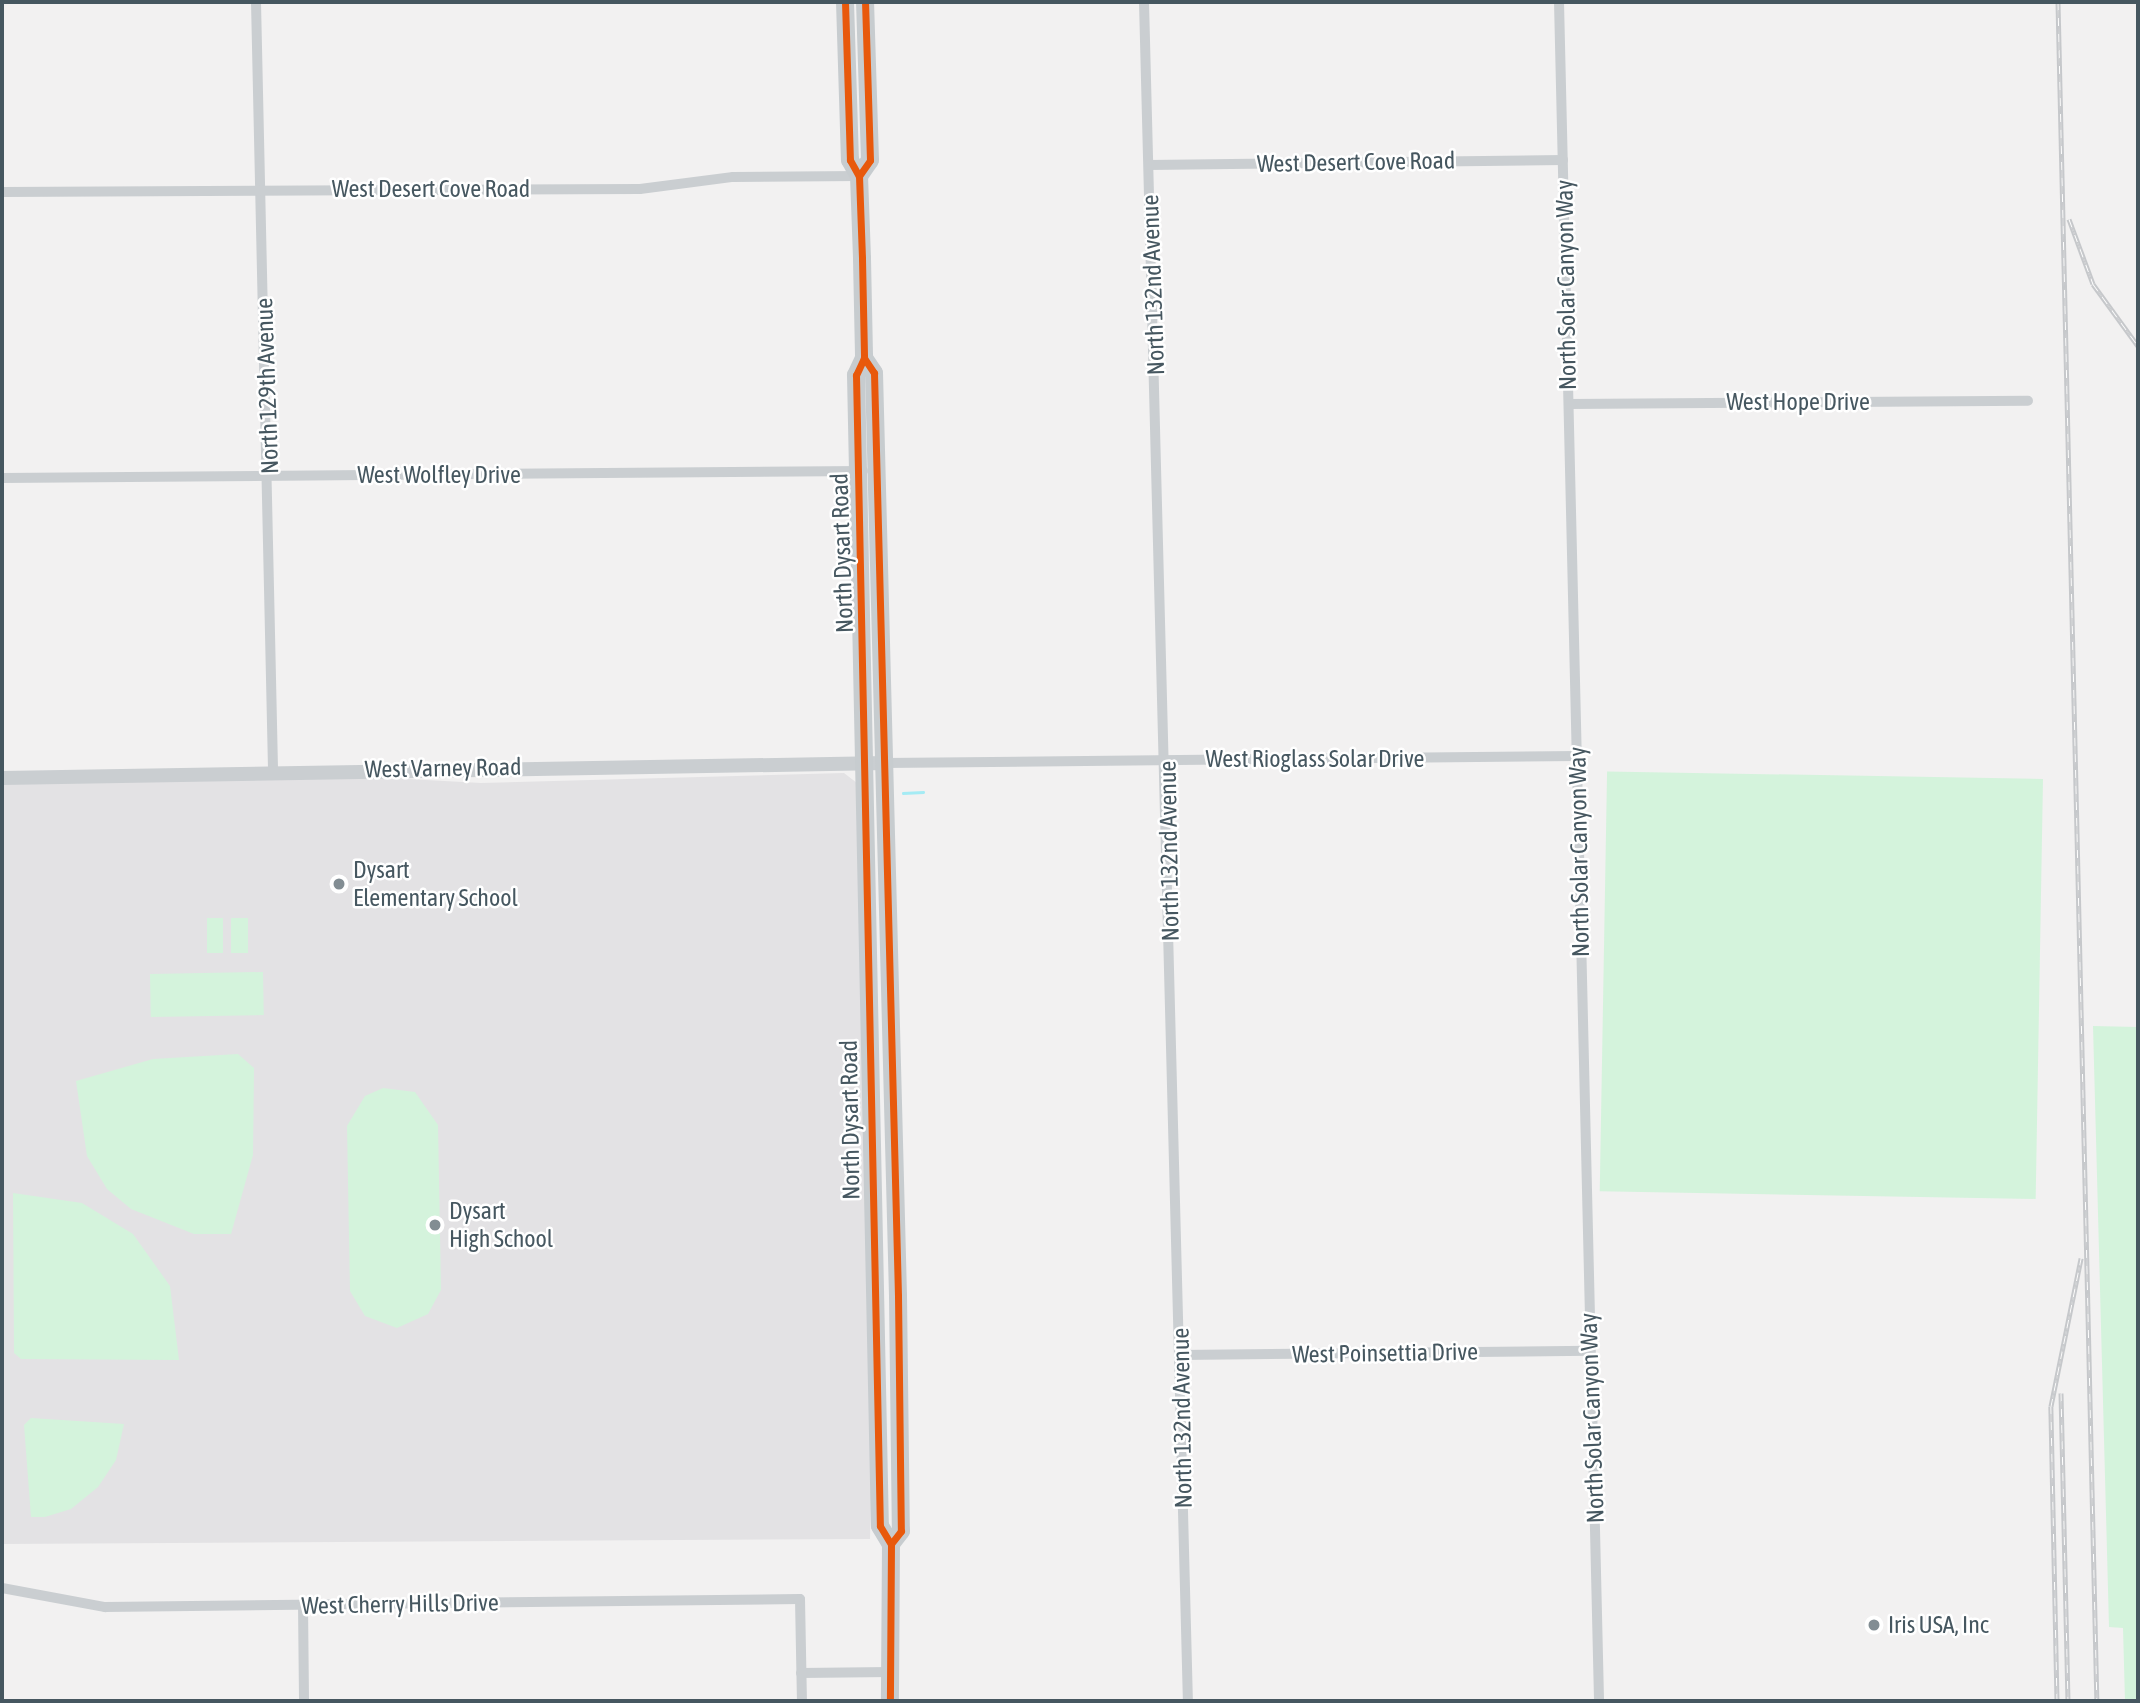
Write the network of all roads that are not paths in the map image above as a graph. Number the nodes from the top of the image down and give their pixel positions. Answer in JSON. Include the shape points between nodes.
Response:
{"nodes":[{"id":1,"x":256,"y":2,"type":"edge"},
{"id":2,"x":845,"y":2,"type":"edge"},
{"id":3,"x":865,"y":2,"type":"edge"},
{"id":4,"x":1144,"y":2,"type":"edge"},
{"id":5,"x":1559,"y":2,"type":"edge"},
{"id":6,"x":1563,"y":160,"type":"junction"},
{"id":7,"x":1149,"y":165,"type":"junction"},
{"id":8,"x":859,"y":176,"type":"junction"},
{"id":9,"x":261,"y":190,"type":"junction"},
{"id":10,"x":2,"y":192,"type":"edge"},
{"id":11,"x":2028,"y":401,"type":"dead end"},
{"id":12,"x":1569,"y":404,"type":"junction"},
{"id":13,"x":868,"y":471,"type":"junction"},
{"id":14,"x":269,"y":474,"type":"junction"},
{"id":15,"x":2,"y":478,"type":"edge"},
{"id":16,"x":1577,"y":756,"type":"junction"},
{"id":17,"x":1168,"y":760,"type":"junction"},
{"id":18,"x":876,"y":763,"type":"junction"},
{"id":19,"x":273,"y":770,"type":"junction"},
{"id":20,"x":2,"y":778,"type":"edge"},
{"id":21,"x":1590,"y":1351,"type":"junction"},
{"id":22,"x":1180,"y":1355,"type":"junction"},
{"id":23,"x":901,"y":1473,"type":"junction"},
{"id":24,"x":880,"y":1526,"type":"junction"},
{"id":25,"x":891,"y":1544,"type":"junction"},
{"id":26,"x":2,"y":1588,"type":"edge"},
{"id":27,"x":303,"y":1605,"type":"junction"},
{"id":28,"x":890,"y":1672,"type":"junction"},
{"id":29,"x":801,"y":1673,"type":"junction"},
{"id":30,"x":304,"y":1701,"type":"edge"},
{"id":31,"x":802,"y":1701,"type":"edge"},
{"id":32,"x":890,"y":1701,"type":"edge"},
{"id":33,"x":1188,"y":1701,"type":"edge"},
{"id":34,"x":1599,"y":1701,"type":"edge"}],
"edges":[{"from":1,"to":9,"type":"street","name":"North 129th Avenue"},
{"from":2,"to":8,"type":"main road","name":"North Dysart Road","via":[[850,160]]},
{"from":3,"to":8,"type":"main road","name":"North Dysart Road","via":[[870,160]]},
{"from":4,"to":7,"type":"street","name":"North 132nd Avenue"},
{"from":5,"to":6,"type":"street","name":"North Solar Canyon Way"},
{"from":6,"to":7,"type":"street","name":"West Desert Cove Road"},
{"from":6,"to":12,"type":"street","name":"North Solar Canyon Way"},
{"from":7,"to":17,"type":"street","name":"North 132nd Avenue"},
{"from":8,"to":9,"type":"street","name":"West Desert Cove Road","via":[[733,177],[640,189]]},
{"from":8,"to":13,"type":"main road","name":"North Dysart Road","via":[[864,358],[874,373]]},
{"from":9,"to":10,"type":"street","name":"West Desert Cove Road"},
{"from":9,"to":14,"type":"street","name":"North 129th Avenue"},
{"from":11,"to":12,"type":"street","name":"West Hope Drive"},
{"from":12,"to":16,"type":"street","name":"North Solar Canyon Way"},
{"from":13,"to":14,"type":"street","name":"West Wolfley Drive"},
{"from":13,"to":18,"type":"main road","name":"North Dysart Road"},
{"from":14,"to":15,"type":"street","name":"West Wolfley Drive"},
{"from":14,"to":19,"type":"street","name":"North 129th Avenue"},
{"from":16,"to":17,"type":"street","name":"West Rioglass Solar Drive"},
{"from":16,"to":21,"type":"street","name":"North Solar Canyon Way"},
{"from":17,"to":18,"type":"street","name":"West Rioglass Solar Drive"},
{"from":17,"to":22,"type":"street","name":"North 132nd Avenue"},
{"from":18,"to":19,"type":"street","name":"West Varney Road"},
{"from":18,"to":23,"type":"main road","name":"North Dysart Road"},
{"from":18,"to":24,"type":"main road","name":"North Dysart Road"},
{"from":19,"to":20,"type":"street","name":"West Varney Road"},
{"from":21,"to":22,"type":"street","name":"West Poinsettia Drive"},
{"from":21,"to":34,"type":"street","name":"North Solar Canyon Way"},
{"from":22,"to":33,"type":"street","name":"North 132nd Avenue"},
{"from":23,"to":24,"type":"main road"},
{"from":23,"to":25,"type":"main road","name":"North Dysart Road","via":[[901,1531]]},
{"from":24,"to":25,"type":"main road"},
{"from":25,"to":28,"type":"main road","name":"North Dysart Road"},
{"from":26,"to":27,"type":"street","name":"West Cherry Hills Drive","via":[[105,1607]]},
{"from":27,"to":29,"type":"street","name":"West Cherry Hills Drive","via":[[800,1600]]},
{"from":27,"to":30,"type":"street"},
{"from":28,"to":29,"type":"street"},
{"from":28,"to":32,"type":"main road","name":"North Dysart Road"},
{"from":29,"to":31,"type":"street"}]}
